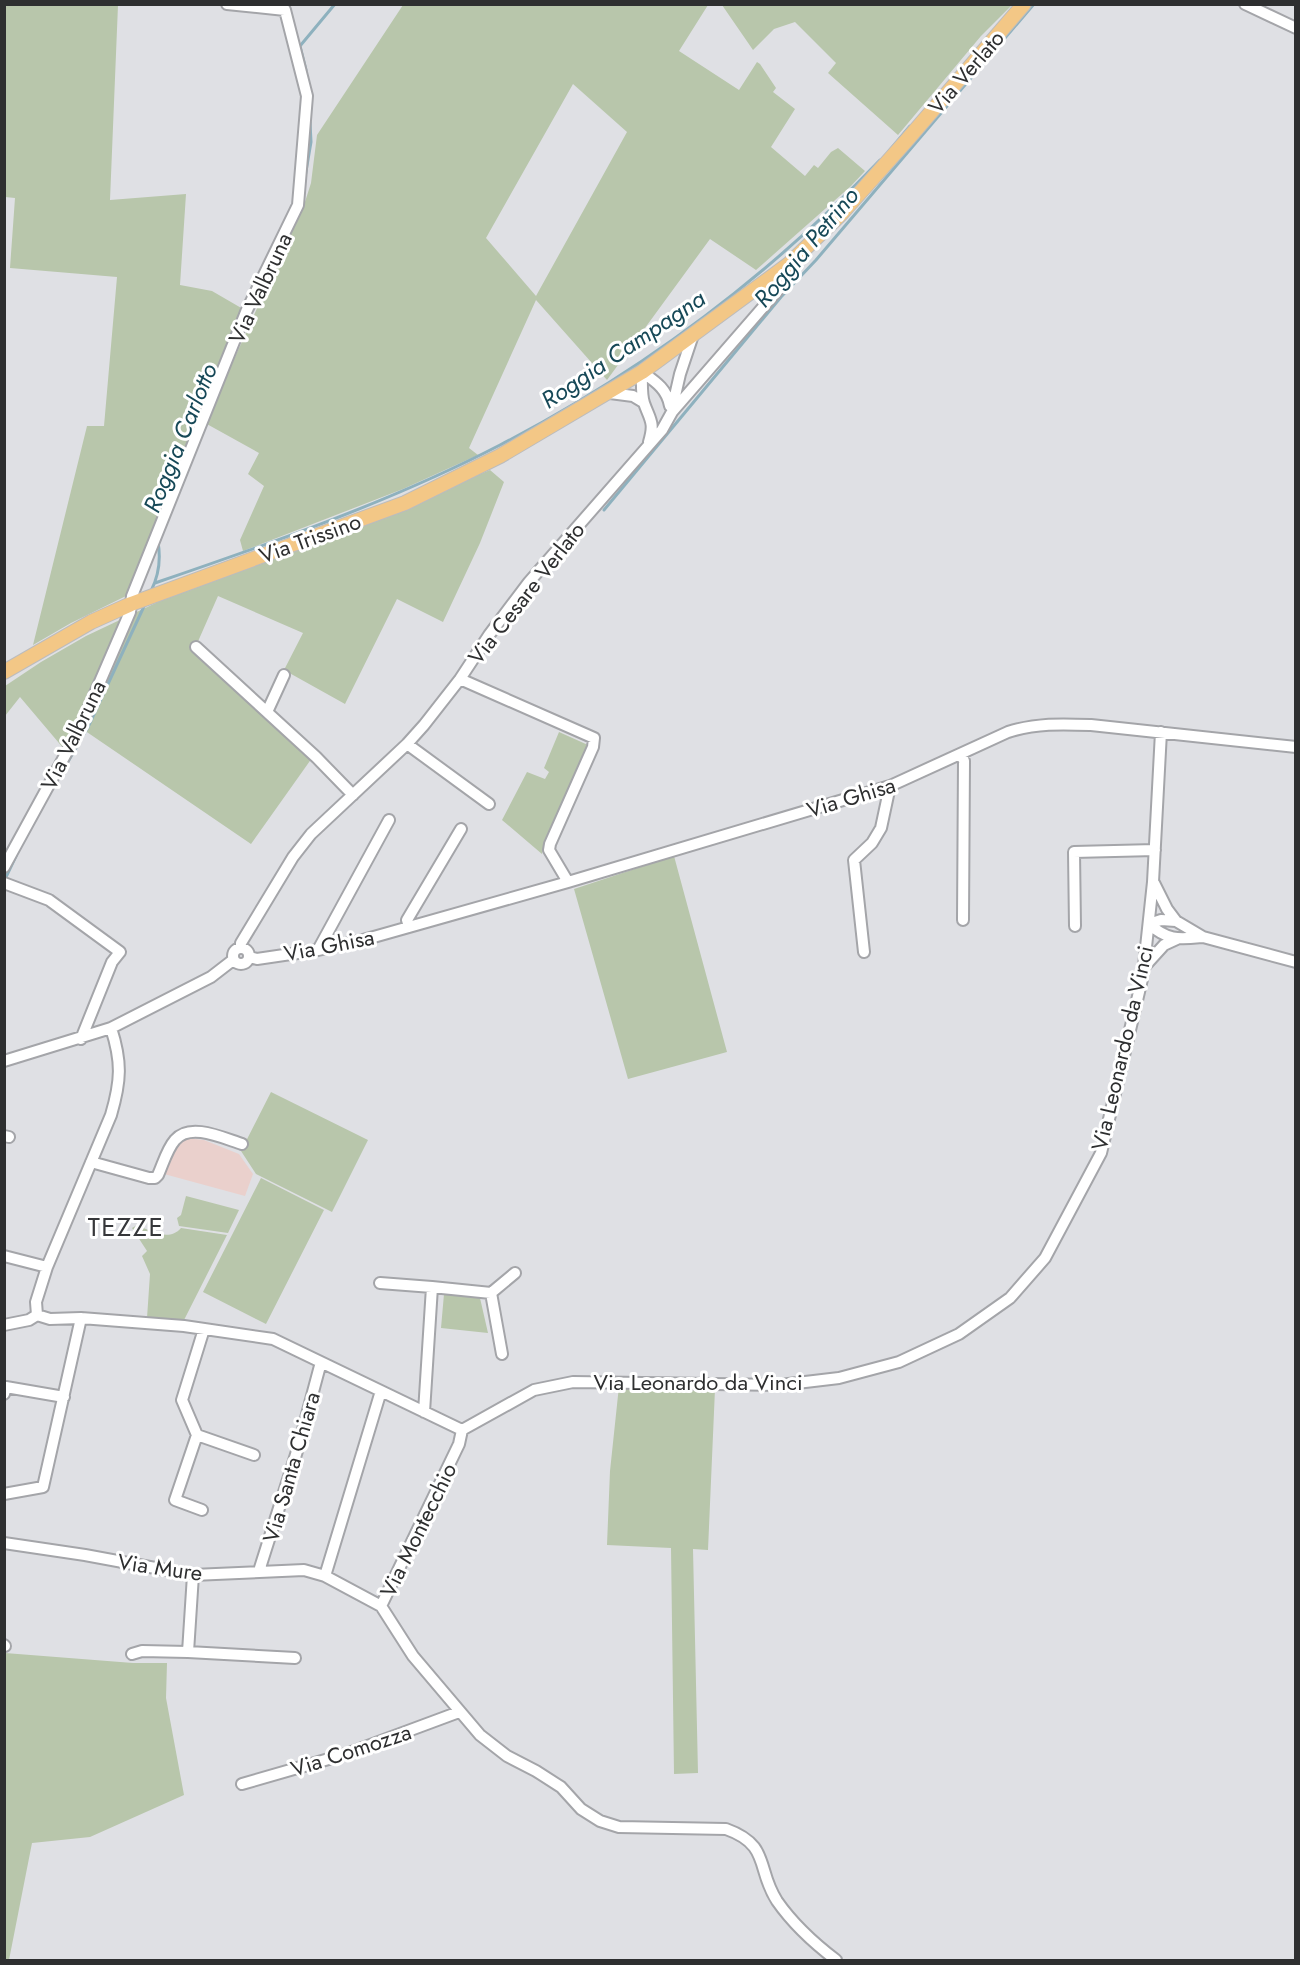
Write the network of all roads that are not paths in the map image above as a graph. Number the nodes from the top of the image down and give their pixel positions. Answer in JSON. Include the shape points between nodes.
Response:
{"nodes":[{"id":1,"x":227,"y":4,"type":"edge"},
{"id":2,"x":1024,"y":4,"type":"edge"},
{"id":3,"x":1245,"y":4,"type":"edge"},
{"id":4,"x":284,"y":7,"type":"edge"},
{"id":5,"x":1296,"y":28,"type":"edge"},
{"id":6,"x":769,"y":279,"type":"junction"},
{"id":7,"x":693,"y":335,"type":"junction"},
{"id":8,"x":642,"y":372,"type":"junction"},
{"id":9,"x":610,"y":393,"type":"junction"},
{"id":10,"x":643,"y":402,"type":"junction"},
{"id":11,"x":672,"y":412,"type":"junction"},
{"id":12,"x":648,"y":445,"type":"junction"},
{"id":13,"x":131,"y":604,"type":"junction"},
{"id":14,"x":196,"y":647,"type":"dead end"},
{"id":15,"x":4,"y":672,"type":"edge"},
{"id":16,"x":284,"y":675,"type":"dead end"},
{"id":17,"x":460,"y":679,"type":"junction"},
{"id":18,"x":267,"y":712,"type":"junction"},
{"id":19,"x":1161,"y":732,"type":"junction"},
{"id":20,"x":407,"y":744,"type":"junction"},
{"id":21,"x":1296,"y":747,"type":"edge"},
{"id":22,"x":961,"y":754,"type":"junction"},
{"id":23,"x":890,"y":786,"type":"junction"},
{"id":24,"x":353,"y":795,"type":"junction"},
{"id":25,"x":489,"y":804,"type":"dead end"},
{"id":26,"x":389,"y":820,"type":"dead end"},
{"id":27,"x":461,"y":829,"type":"dead end"},
{"id":28,"x":1155,"y":850,"type":"junction"},
{"id":29,"x":4,"y":867,"type":"edge"},
{"id":30,"x":568,"y":882,"type":"junction"},
{"id":31,"x":1153,"y":882,"type":"junction"},
{"id":32,"x":4,"y":883,"type":"edge"},
{"id":33,"x":963,"y":920,"type":"dead end"},
{"id":34,"x":1176,"y":921,"type":"junction"},
{"id":35,"x":1149,"y":924,"type":"junction"},
{"id":36,"x":1075,"y":926,"type":"dead end"},
{"id":37,"x":409,"y":927,"type":"junction"},
{"id":38,"x":1203,"y":937,"type":"junction"},
{"id":39,"x":1178,"y":939,"type":"junction"},
{"id":40,"x":241,"y":948,"type":"junction"},
{"id":41,"x":318,"y":950,"type":"junction"},
{"id":42,"x":864,"y":952,"type":"dead end"},
{"id":43,"x":249,"y":957,"type":"junction"},
{"id":44,"x":233,"y":960,"type":"junction"},
{"id":45,"x":1296,"y":962,"type":"edge"},
{"id":46,"x":1144,"y":967,"type":"junction"},
{"id":47,"x":111,"y":1029,"type":"junction"},
{"id":48,"x":81,"y":1039,"type":"junction"},
{"id":49,"x":4,"y":1060,"type":"edge"},
{"id":50,"x":242,"y":1144,"type":"dead end"},
{"id":51,"x":91,"y":1162,"type":"junction"},
{"id":52,"x":4,"y":1256,"type":"edge"},
{"id":53,"x":47,"y":1267,"type":"junction"},
{"id":54,"x":515,"y":1273,"type":"dead end"},
{"id":55,"x":380,"y":1284,"type":"dead end"},
{"id":56,"x":432,"y":1287,"type":"junction"},
{"id":57,"x":491,"y":1293,"type":"junction"},
{"id":58,"x":37,"y":1315,"type":"junction"},
{"id":59,"x":81,"y":1318,"type":"junction"},
{"id":60,"x":4,"y":1325,"type":"edge"},
{"id":61,"x":204,"y":1329,"type":"junction"},
{"id":62,"x":502,"y":1354,"type":"dead end"},
{"id":63,"x":321,"y":1362,"type":"junction"},
{"id":64,"x":381,"y":1391,"type":"junction"},
{"id":65,"x":4,"y":1394,"type":"edge"},
{"id":66,"x":64,"y":1397,"type":"junction"},
{"id":67,"x":424,"y":1412,"type":"junction"},
{"id":68,"x":462,"y":1430,"type":"junction"},
{"id":69,"x":198,"y":1435,"type":"junction"},
{"id":70,"x":254,"y":1455,"type":"dead end"},
{"id":71,"x":4,"y":1494,"type":"edge"},
{"id":72,"x":202,"y":1510,"type":"dead end"},
{"id":73,"x":4,"y":1543,"type":"edge"},
{"id":74,"x":259,"y":1571,"type":"junction"},
{"id":75,"x":193,"y":1575,"type":"junction"},
{"id":76,"x":325,"y":1576,"type":"junction"},
{"id":77,"x":381,"y":1606,"type":"junction"},
{"id":78,"x":188,"y":1652,"type":"junction"},
{"id":79,"x":132,"y":1654,"type":"dead end"},
{"id":80,"x":295,"y":1658,"type":"dead end"},
{"id":81,"x":459,"y":1712,"type":"junction"},
{"id":82,"x":242,"y":1784,"type":"dead end"},
{"id":83,"x":836,"y":1960,"type":"edge"}],
"edges":[{"from":1,"to":4,"type":"street","name":"Via Valbruna"},
{"from":2,"to":6,"type":"main road","name":"Via Verlato","via":[[841,214]]},
{"from":3,"to":5,"type":"street"},
{"from":4,"to":13,"type":"street","name":"Via Valbruna","via":[[307,96],[298,205],[246,312]]},
{"from":6,"to":7,"type":"main road"},
{"from":6,"to":11,"type":"street","name":"Via Cesare Verlato","via":[[778,290]]},
{"from":7,"to":8,"type":"main road"},
{"from":7,"to":11,"type":"street","name":"Via Cesare Verlato"},
{"from":8,"to":9,"type":"main road"},
{"from":8,"to":10,"type":"street"},
{"from":8,"to":11,"type":"street","via":[[668,395]]},
{"from":9,"to":10,"type":"street","via":[[633,396]]},
{"from":9,"to":13,"type":"main road","name":"Via Trissino","via":[[500,456],[405,503]]},
{"from":10,"to":12,"type":"street","via":[[651,422]]},
{"from":11,"to":12,"type":"street","name":"Via Cesare Verlato"},
{"from":12,"to":17,"type":"street","name":"Via Cesare Verlato","via":[[515,599]]},
{"from":13,"to":15,"type":"main road","name":"Via Trissino","via":[[91,622]]},
{"from":13,"to":29,"type":"street","name":"Via Valbruna","via":[[80,728]]},
{"from":14,"to":18,"type":"street"},
{"from":16,"to":18,"type":"street"},
{"from":17,"to":20,"type":"street","name":"Via Cesare Verlato"},
{"from":17,"to":30,"type":"street","via":[[594,738],[594,747],[550,844],[549,850]]},
{"from":18,"to":24,"type":"street"},
{"from":19,"to":21,"type":"street","name":"Via Ghisa"},
{"from":19,"to":22,"type":"street","name":"Via Ghisa","via":[[1040,724],[1008,732]]},
{"from":19,"to":28,"type":"street","name":"Via Leonardo da Vinci"},
{"from":20,"to":24,"type":"street","name":"Via Cesare Verlato"},
{"from":20,"to":25,"type":"street"},
{"from":22,"to":23,"type":"street","name":"Via Ghisa"},
{"from":22,"to":33,"type":"street"},
{"from":23,"to":30,"type":"street","name":"Via Ghisa"},
{"from":23,"to":42,"type":"street","via":[[881,828],[854,860]]},
{"from":24,"to":40,"type":"street","name":"Via Cesare Verlato","via":[[311,834],[293,857]]},
{"from":26,"to":41,"type":"street"},
{"from":27,"to":37,"type":"street","via":[[407,920]]},
{"from":28,"to":31,"type":"street","name":"Via Leonardo da Vinci"},
{"from":28,"to":36,"type":"street","via":[[1074,852]]},
{"from":30,"to":37,"type":"street","name":"Via Ghisa"},
{"from":31,"to":34,"type":"street"},
{"from":31,"to":35,"type":"street","name":"Via Leonardo da Vinci"},
{"from":32,"to":48,"type":"street","via":[[49,900],[120,952],[112,962]]},
{"from":34,"to":35,"type":"street"},
{"from":34,"to":38,"type":"street"},
{"from":35,"to":39,"type":"street"},
{"from":35,"to":46,"type":"street","name":"Via Leonardo da Vinci"},
{"from":37,"to":41,"type":"street","name":"Via Ghisa"},
{"from":38,"to":39,"type":"street"},
{"from":38,"to":45,"type":"street"},
{"from":39,"to":46,"type":"street","via":[[1164,945]]},
{"from":40,"to":43,"type":"street"},
{"from":40,"to":44,"type":"street","name":"Via Cesare Verlato","via":[[233,953]]},
{"from":41,"to":43,"type":"street","name":"Via Ghisa"},
{"from":43,"to":44,"type":"street","name":"Via Cesare Verlato","via":[[242,964]]},
{"from":44,"to":47,"type":"street","name":"Via Cesare Verlato","via":[[211,977]]},
{"from":46,"to":68,"type":"street","name":"Via Leonardo da Vinci","via":[[1101,1153],[1045,1258],[1010,1298],[959,1334],[899,1362],[839,1378],[780,1384],[573,1383],[534,1390]]},
{"from":47,"to":48,"type":"street","name":"Via Cesare Verlato"},
{"from":47,"to":51,"type":"street","via":[[121,1069],[118,1091]]},
{"from":48,"to":49,"type":"street","name":"Via Cesare Verlato"},
{"from":50,"to":51,"type":"street","via":[[183,1132],[173,1142],[155,1178]]},
{"from":51,"to":53,"type":"street"},
{"from":52,"to":53,"type":"street"},
{"from":53,"to":58,"type":"street","via":[[36,1302]]},
{"from":54,"to":57,"type":"street"},
{"from":55,"to":56,"type":"street"},
{"from":56,"to":57,"type":"street"},
{"from":56,"to":67,"type":"street"},
{"from":57,"to":62,"type":"street"},
{"from":58,"to":59,"type":"street","via":[[50,1319]]},
{"from":58,"to":60,"type":"street"},
{"from":59,"to":61,"type":"street"},
{"from":59,"to":66,"type":"street"},
{"from":61,"to":63,"type":"street","via":[[273,1339]]},
{"from":61,"to":69,"type":"street","via":[[182,1400]]},
{"from":63,"to":64,"type":"street"},
{"from":63,"to":74,"type":"street","name":"Via Santa Chiara"},
{"from":64,"to":67,"type":"street"},
{"from":64,"to":76,"type":"street"},
{"from":65,"to":66,"type":"street","via":[[6,1387]]},
{"from":66,"to":71,"type":"street","via":[[43,1487]]},
{"from":67,"to":68,"type":"street"},
{"from":68,"to":77,"type":"street","name":"Via Montecchio","via":[[459,1444]]},
{"from":69,"to":70,"type":"street"},
{"from":69,"to":72,"type":"street","via":[[175,1500]]},
{"from":73,"to":75,"type":"street","name":"Via Mure"},
{"from":74,"to":75,"type":"street","name":"Via Mure"},
{"from":74,"to":76,"type":"street","name":"Via Mure","via":[[304,1570]]},
{"from":75,"to":78,"type":"street"},
{"from":76,"to":77,"type":"street","name":"Via Mure"},
{"from":77,"to":81,"type":"street","name":"Via Montecchio","via":[[413,1656]]},
{"from":78,"to":79,"type":"street"},
{"from":78,"to":80,"type":"street"},
{"from":81,"to":82,"type":"street","name":"Via Comozza","via":[[346,1754]]},
{"from":81,"to":83,"type":"street","name":"Via Montecchio","via":[[507,1756],[561,1787],[581,1809],[600,1821],[619,1827],[726,1829],[742,1835],[754,1845],[776,1900],[812,1941]]}]}
